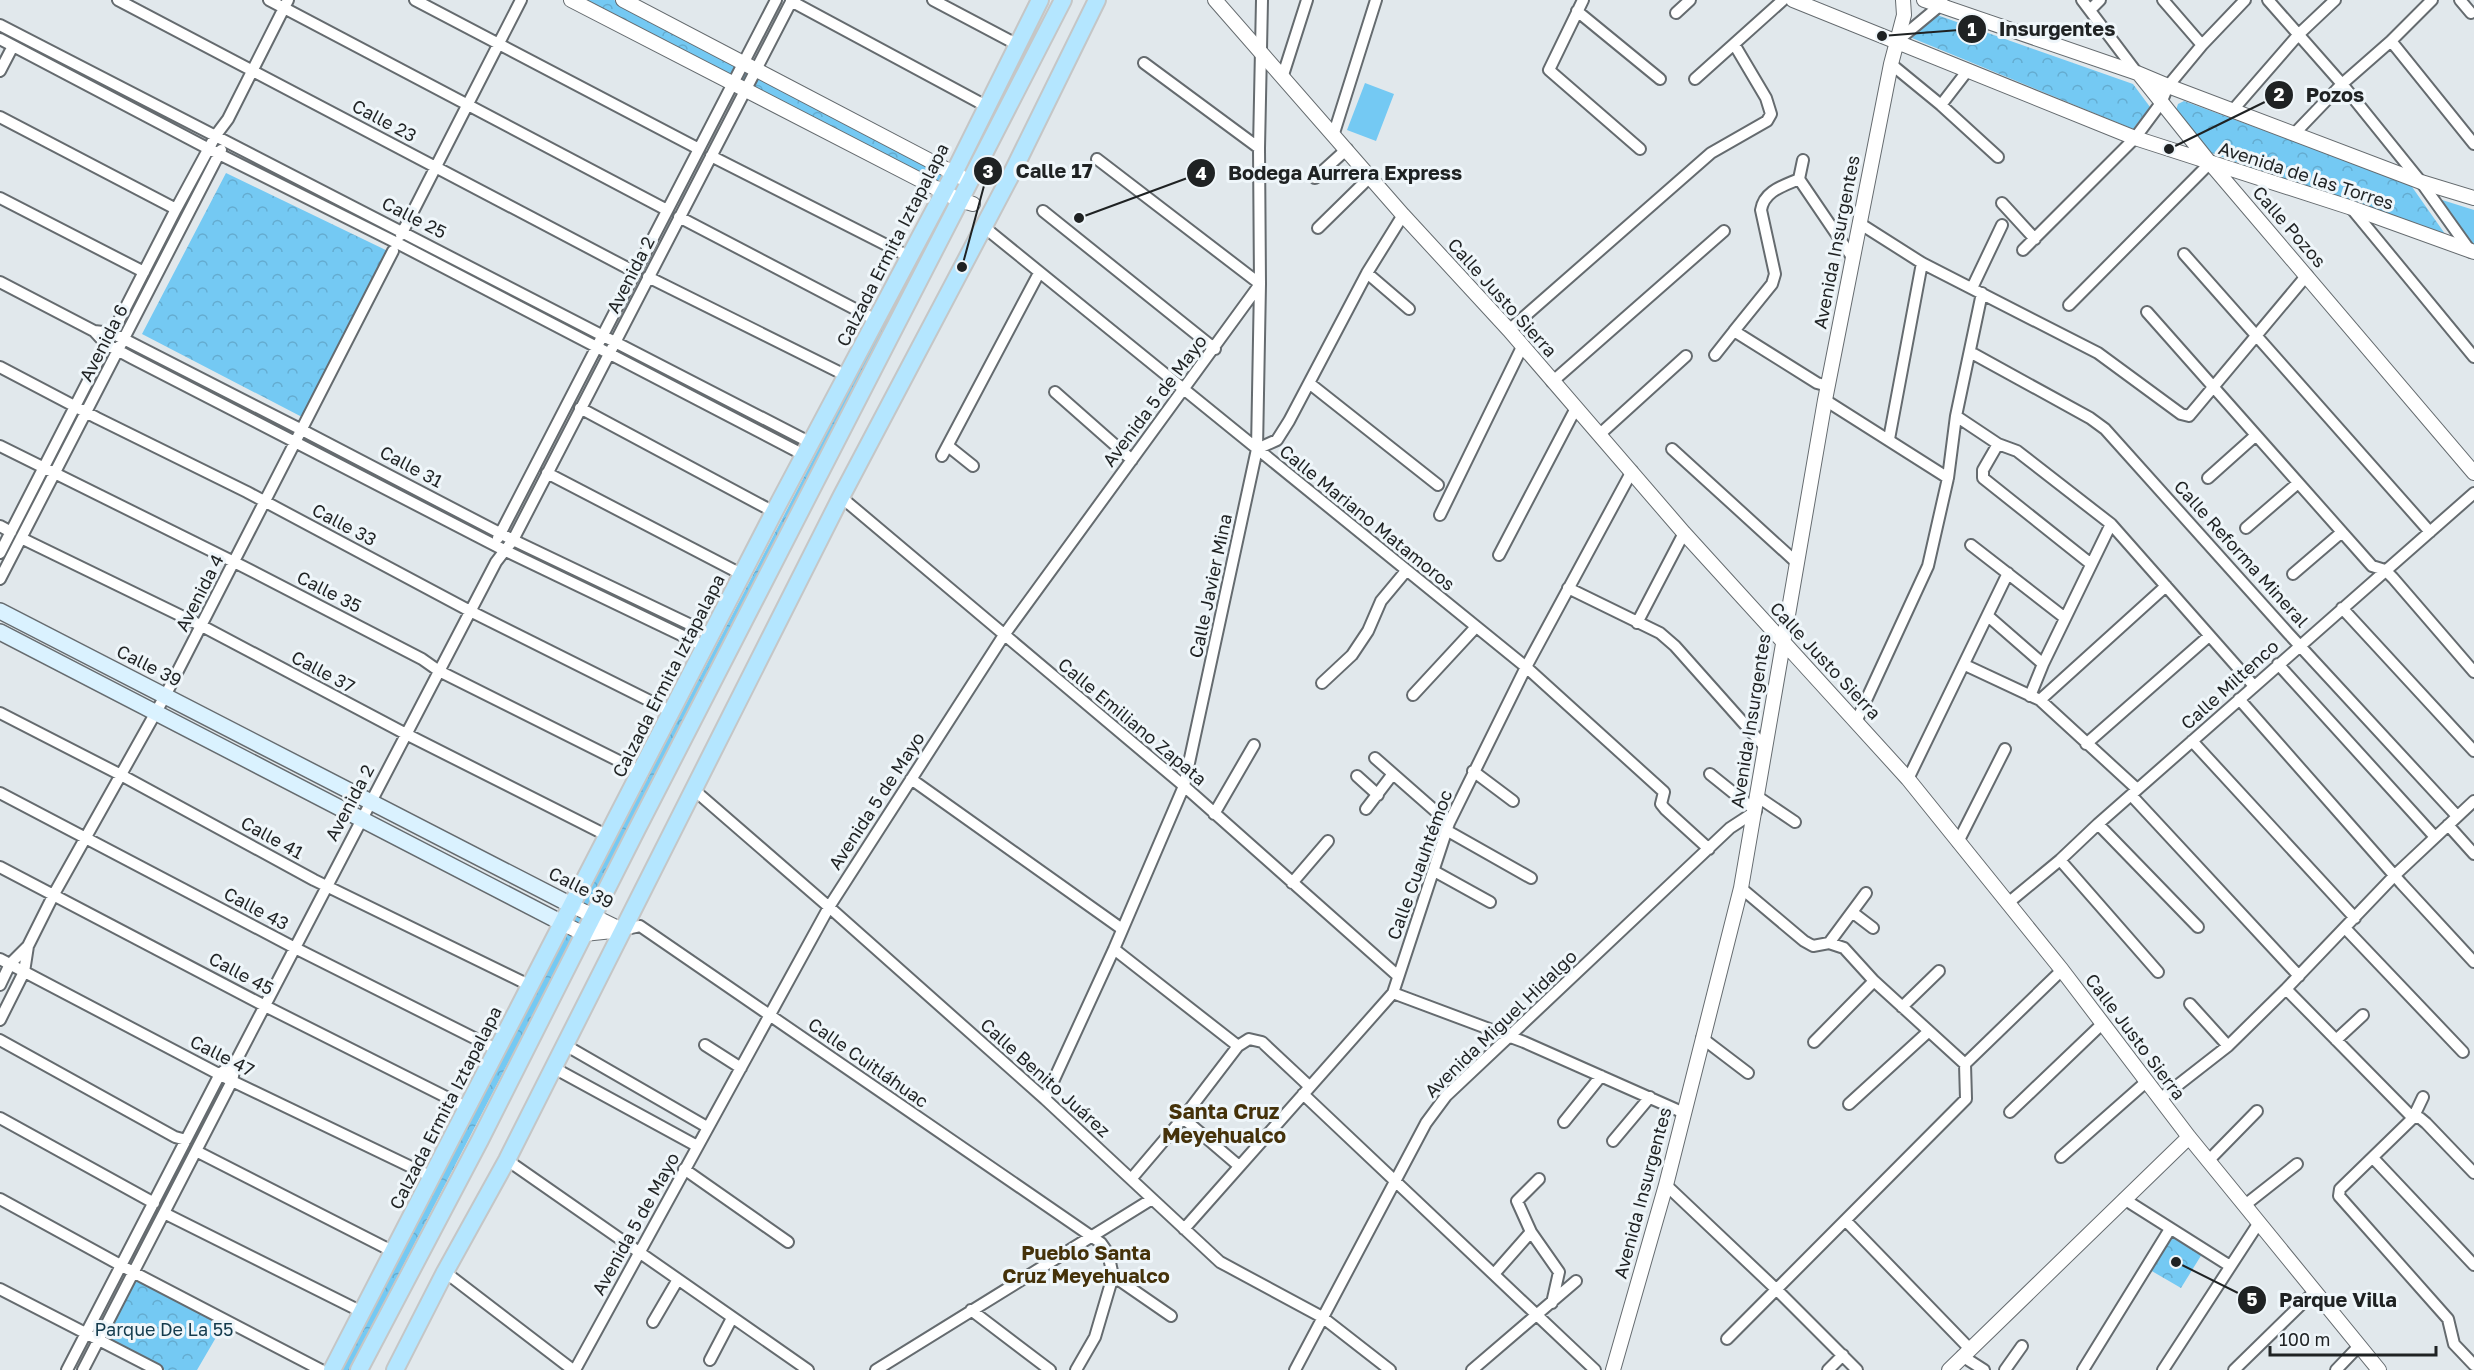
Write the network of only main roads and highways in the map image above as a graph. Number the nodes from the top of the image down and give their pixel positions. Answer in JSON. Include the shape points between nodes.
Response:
{"nodes":[{"id":1,"x":1040,"y":0,"type":"edge"},
{"id":2,"x":1063,"y":0,"type":"edge"},
{"id":3,"x":1097,"y":0,"type":"edge"},
{"id":4,"x":961,"y":177,"type":"junction"},
{"id":5,"x":0,"y":611,"type":"edge"},
{"id":6,"x":0,"y":632,"type":"edge"},
{"id":7,"x":573,"y":906,"type":"junction"},
{"id":8,"x":564,"y":924,"type":"junction"},
{"id":9,"x":332,"y":1370,"type":"edge"},
{"id":10,"x":359,"y":1370,"type":"edge"},
{"id":11,"x":395,"y":1370,"type":"edge"}],
"edges":[{"from":1,"to":4,"type":"main road","name":"Calzada Ermita Iztapalapa","via":[[986,106]]},
{"from":2,"to":4,"type":"main road","name":"Calzada Ermita Iztapalapa"},
{"from":3,"to":11,"type":"main road","via":[[984,227],[841,497],[566,1045]]},
{"from":4,"to":7,"type":"main road","name":"Calzada Ermita Iztapalapa","via":[[944,192],[774,512]]},
{"from":4,"to":10,"type":"main road","name":"Calzada Ermita Iztapalapa","via":[[966,202]]},
{"from":5,"to":7,"type":"main road","name":"Calle 39"},
{"from":6,"to":8,"type":"main road"},
{"from":7,"to":8,"type":"main road","name":"Calzada Ermita Iztapalapa"},
{"from":8,"to":9,"type":"main road","name":"Calzada Ermita Iztapalapa"}]}
